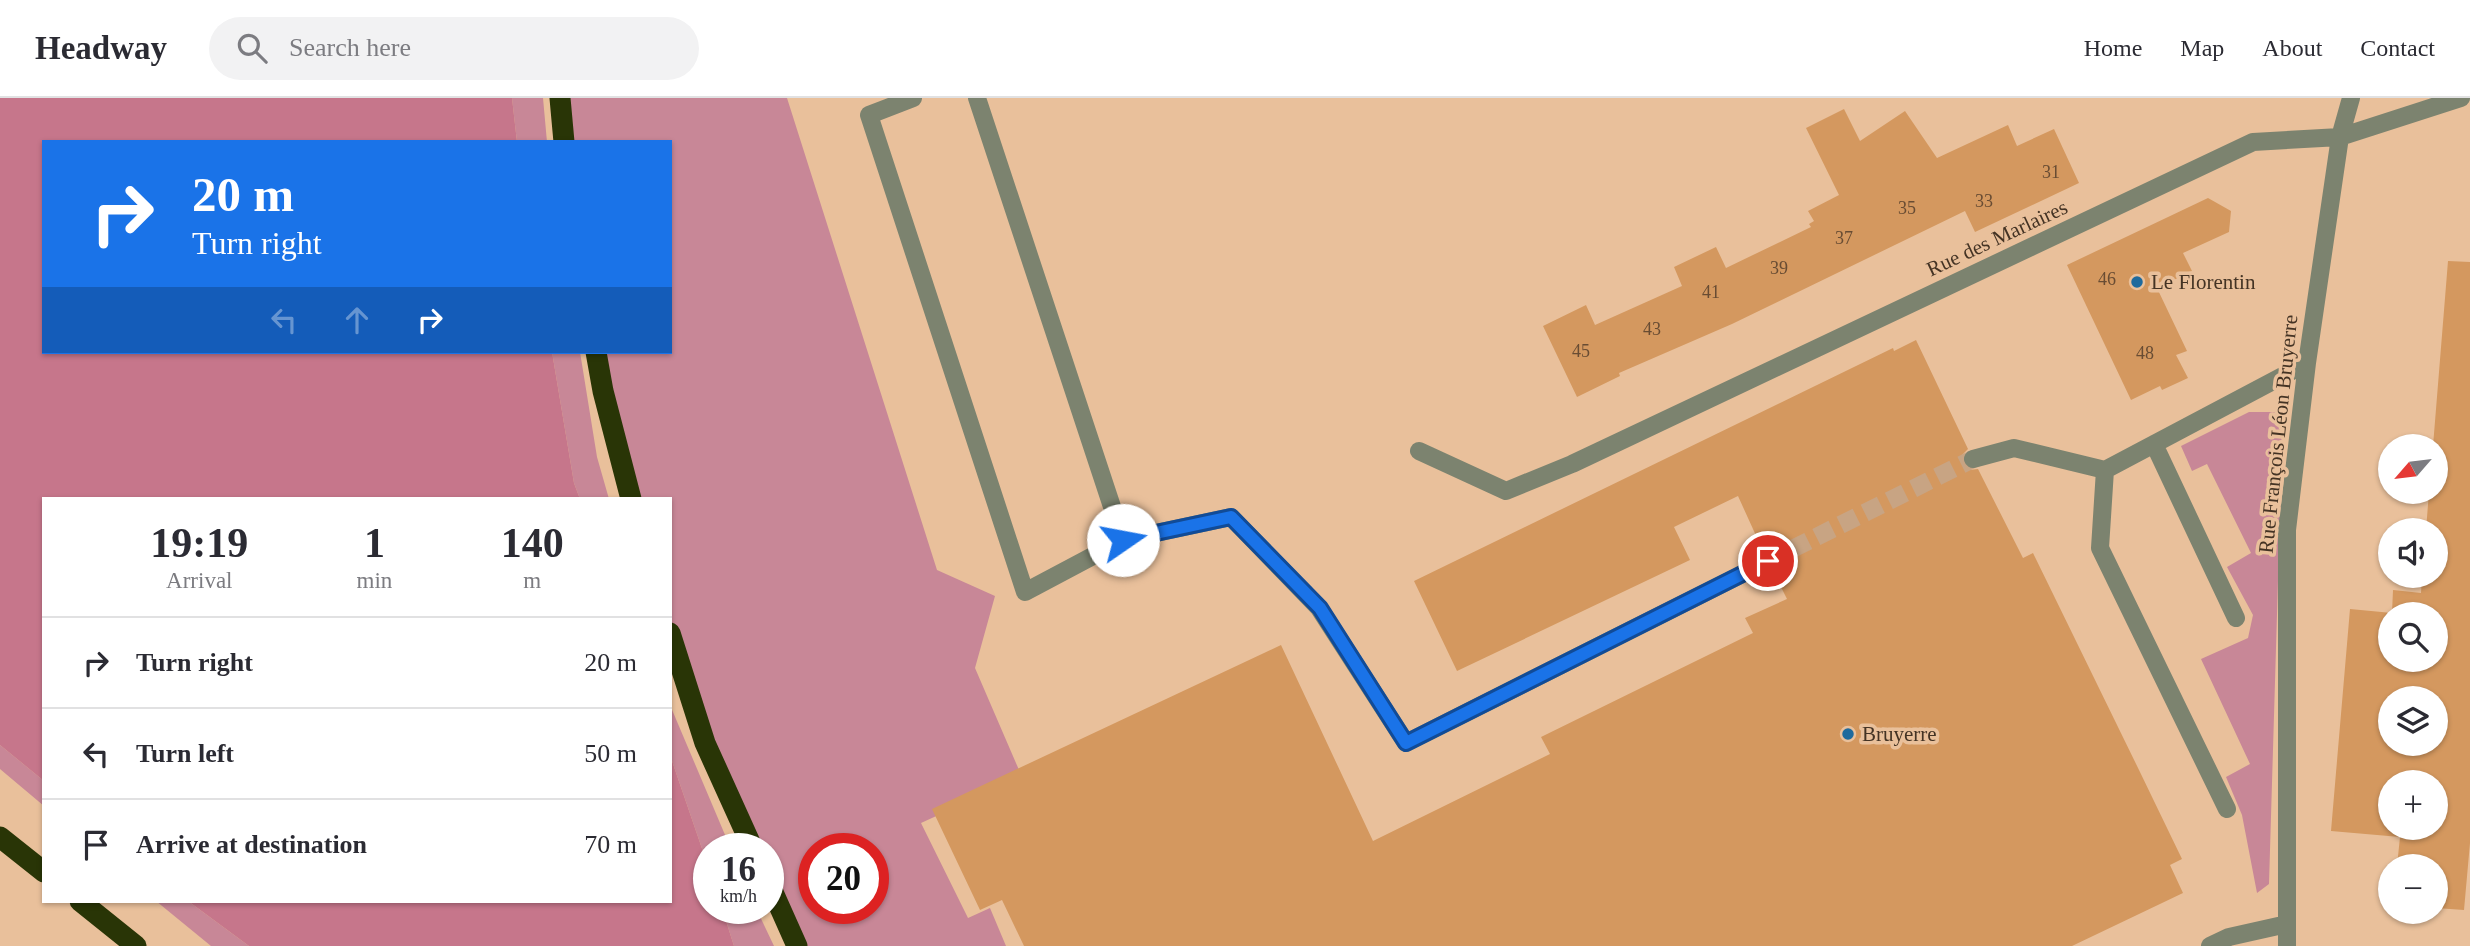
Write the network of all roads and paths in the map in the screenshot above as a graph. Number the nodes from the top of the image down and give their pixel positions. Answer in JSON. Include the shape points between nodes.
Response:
{"nodes":[{"id":1,"x":560,"y":98,"type":"edge"},
{"id":2,"x":913,"y":98,"type":"edge"},
{"id":3,"x":977,"y":98,"type":"edge"},
{"id":4,"x":2351,"y":98,"type":"edge"},
{"id":5,"x":2461,"y":98,"type":"edge"},
{"id":6,"x":2340,"y":136,"type":"junction"},
{"id":7,"x":564,"y":140,"type":"edge"},
{"id":8,"x":596,"y":354,"type":"edge"},
{"id":9,"x":2306,"y":363,"type":"junction"},
{"id":10,"x":2154,"y":444,"type":"junction"},
{"id":11,"x":1419,"y":452,"type":"dead end"},
{"id":12,"x":1973,"y":459,"type":"tunnel mouth"},
{"id":13,"x":2105,"y":470,"type":"junction"},
{"id":14,"x":630,"y":497,"type":"edge"},
{"id":15,"x":1123,"y":540,"type":"junction"},
{"id":16,"x":1768,"y":561,"type":"tunnel mouth"},
{"id":17,"x":2236,"y":618,"type":"dead end"},
{"id":18,"x":672,"y":639,"type":"edge"},
{"id":19,"x":2227,"y":809,"type":"dead end"},
{"id":20,"x":747,"y":833,"type":"edge"},
{"id":21,"x":0,"y":837,"type":"edge"},
{"id":22,"x":42,"y":870,"type":"edge"},
{"id":23,"x":82,"y":903,"type":"edge"},
{"id":24,"x":784,"y":917,"type":"edge"},
{"id":25,"x":2287,"y":924,"type":"junction"},
{"id":26,"x":136,"y":946,"type":"edge"},
{"id":27,"x":797,"y":946,"type":"edge"},
{"id":28,"x":2210,"y":946,"type":"edge"},
{"id":29,"x":2287,"y":946,"type":"edge"}],
"edges":[{"from":1,"to":7,"type":"highway"},
{"from":2,"to":15,"type":"street","via":[[869,115],[1025,592]]},
{"from":3,"to":15,"type":"street"},
{"from":4,"to":6,"type":"street","name":"Rue François Léon Bruyerre"},
{"from":5,"to":6,"type":"street","name":"Rue des Marlaires"},
{"from":6,"to":9,"type":"street","name":"Rue François Léon Bruyerre"},
{"from":6,"to":11,"type":"street","name":"Rue des Marlaires","via":[[2253,142],[1506,491]]},
{"from":8,"to":14,"type":"highway"},
{"from":9,"to":10,"type":"street"},
{"from":9,"to":25,"type":"street","name":"Rue François Léon Bruyerre","via":[[2287,530]]},
{"from":10,"to":13,"type":"street"},
{"from":10,"to":17,"type":"street"},
{"from":12,"to":13,"type":"street","via":[[2014,448]]},
{"from":13,"to":19,"type":"street","via":[[2100,548]]},
{"from":15,"to":16,"type":"street","via":[[1231,517],[1320,608],[1406,743]]},
{"from":18,"to":20,"type":"highway","via":[[705,743]]},
{"from":21,"to":22,"type":"highway"},
{"from":23,"to":26,"type":"highway"},
{"from":24,"to":27,"type":"highway"},
{"from":25,"to":28,"type":"street"},
{"from":25,"to":29,"type":"street","name":"Rue François Léon Bruyerre"}]}
